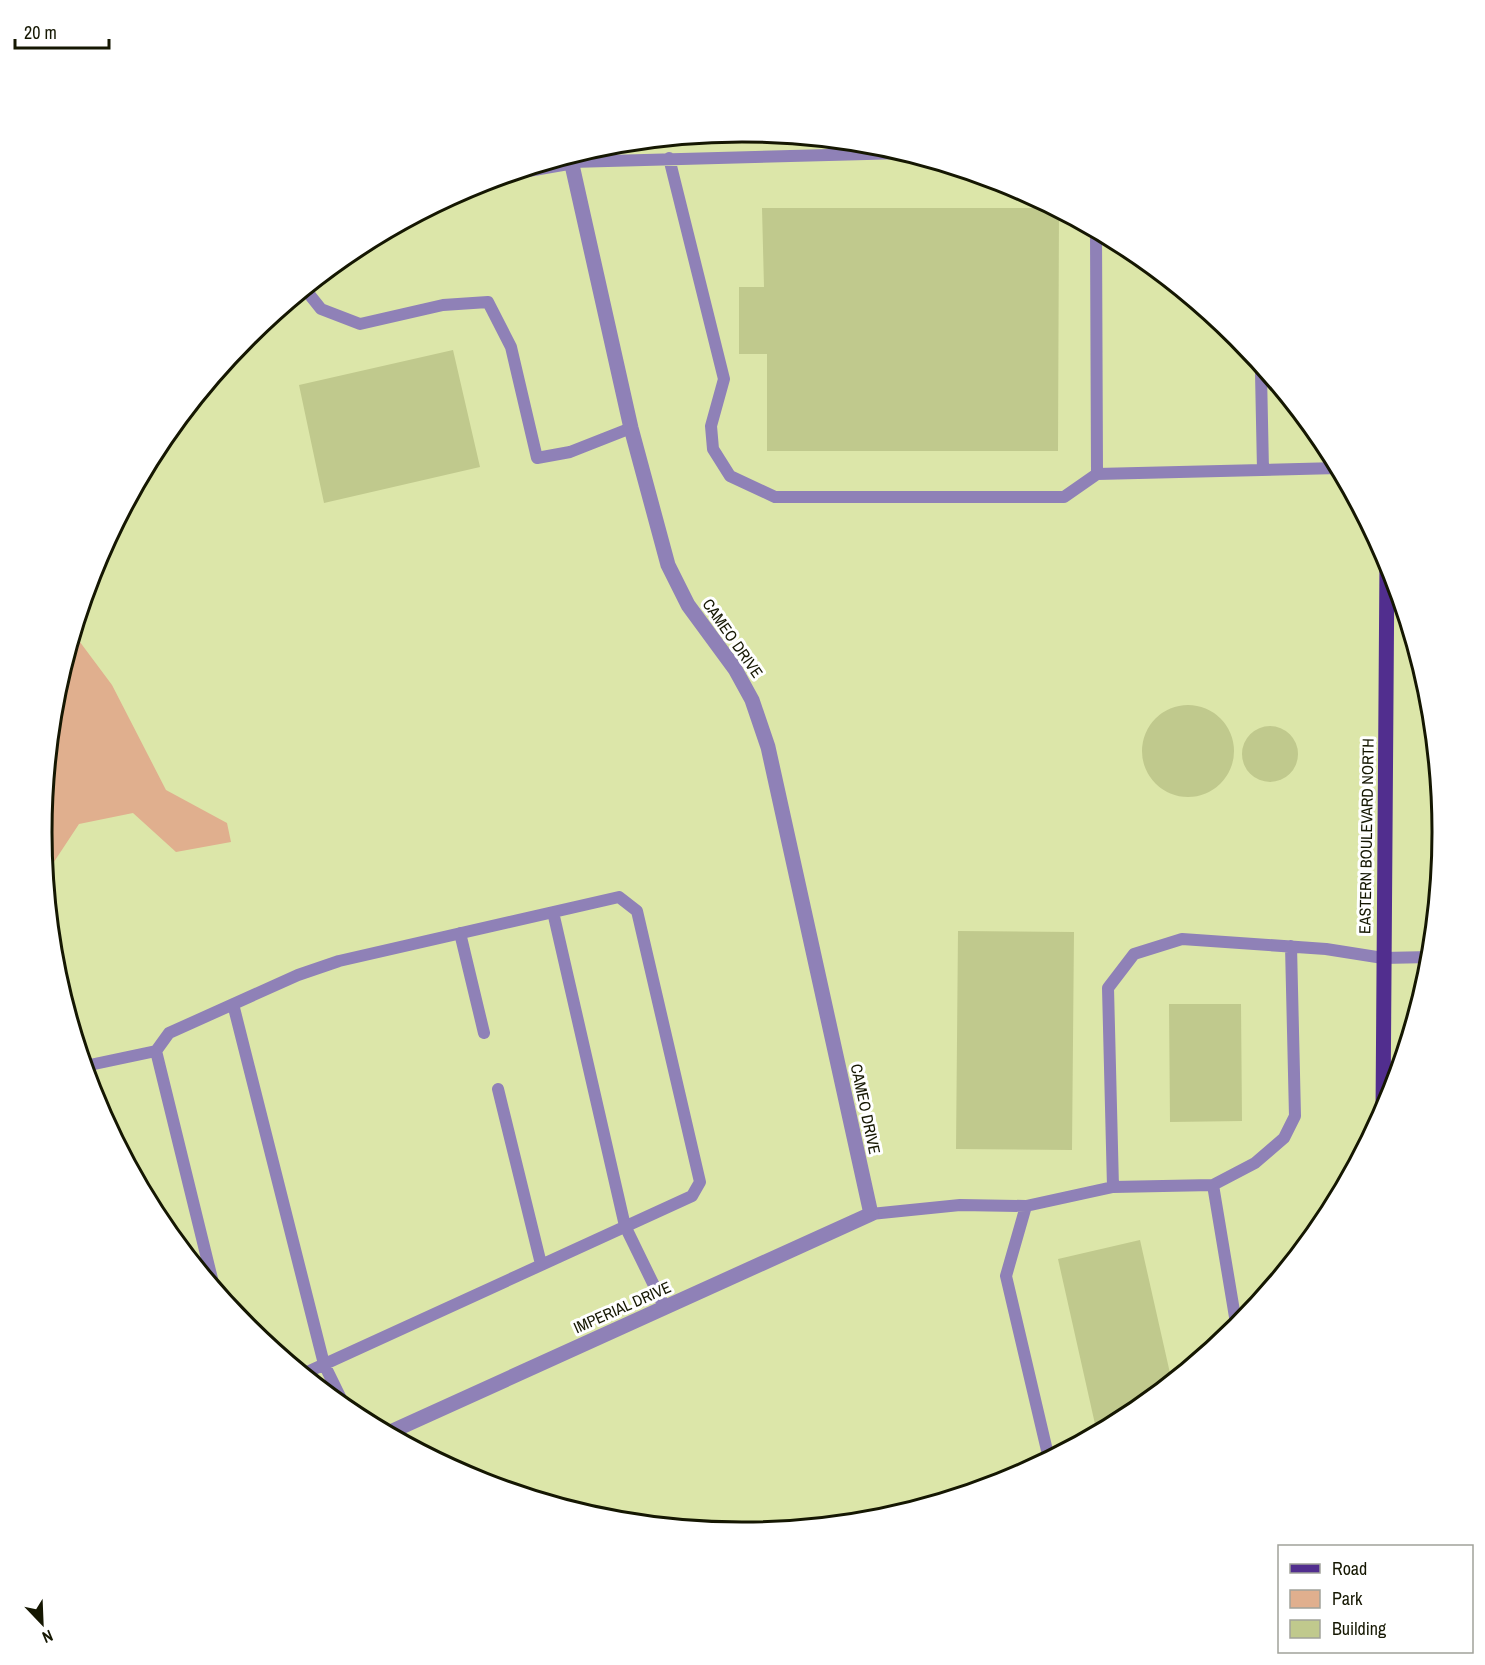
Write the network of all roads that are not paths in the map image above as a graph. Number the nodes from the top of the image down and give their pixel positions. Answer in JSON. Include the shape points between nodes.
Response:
{"nodes":[{"id":1,"x":865,"y":154,"type":"edge"},
{"id":2,"x":669,"y":158,"type":"junction"},
{"id":3,"x":596,"y":159,"type":"edge"},
{"id":4,"x":571,"y":164,"type":"edge"},
{"id":5,"x":1096,"y":240,"type":"edge"},
{"id":6,"x":310,"y":296,"type":"edge"},
{"id":7,"x":1261,"y":378,"type":"edge"},
{"id":8,"x":631,"y":428,"type":"junction"},
{"id":9,"x":1328,"y":468,"type":"edge"},
{"id":10,"x":1263,"y":470,"type":"junction"},
{"id":11,"x":1096,"y":474,"type":"junction"},
{"id":12,"x":1387,"y":586,"type":"edge"},
{"id":13,"x":553,"y":912,"type":"junction"},
{"id":14,"x":460,"y":933,"type":"junction"},
{"id":15,"x":1291,"y":946,"type":"junction"},
{"id":16,"x":1421,"y":957,"type":"edge"},
{"id":17,"x":1383,"y":958,"type":"junction"},
{"id":18,"x":233,"y":1004,"type":"junction"},
{"id":19,"x":484,"y":1033,"type":"dead end"},
{"id":20,"x":156,"y":1051,"type":"junction"},
{"id":21,"x":93,"y":1064,"type":"edge"},
{"id":22,"x":498,"y":1089,"type":"dead end"},
{"id":23,"x":1383,"y":1089,"type":"edge"},
{"id":24,"x":1213,"y":1185,"type":"junction"},
{"id":25,"x":1113,"y":1187,"type":"junction"},
{"id":26,"x":1026,"y":1206,"type":"junction"},
{"id":27,"x":871,"y":1214,"type":"junction"},
{"id":28,"x":625,"y":1226,"type":"junction"},
{"id":29,"x":541,"y":1264,"type":"junction"},
{"id":30,"x":210,"y":1271,"type":"edge"},
{"id":31,"x":665,"y":1308,"type":"junction"},
{"id":32,"x":1235,"y":1315,"type":"edge"},
{"id":33,"x":324,"y":1364,"type":"junction"},
{"id":34,"x":311,"y":1370,"type":"edge"},
{"id":35,"x":337,"y":1391,"type":"edge"},
{"id":36,"x":396,"y":1429,"type":"edge"},
{"id":37,"x":1047,"y":1451,"type":"edge"}],
"edges":[{"from":1,"to":2,"type":"lane"},
{"from":2,"to":3,"type":"lane"},
{"from":2,"to":11,"type":"lane","via":[[724,378],[711,426],[713,449],[730,476],[776,497],[1065,497]]},
{"from":4,"to":8,"type":"street","name":"CAMEO DRIVE"},
{"from":5,"to":11,"type":"lane"},
{"from":6,"to":8,"type":"lane","via":[[321,309],[360,324],[443,305],[488,302],[511,347],[537,458],[570,452]]},
{"from":7,"to":10,"type":"lane"},
{"from":8,"to":27,"type":"street","name":"CAMEO DRIVE","via":[[668,565],[688,605],[735,669],[752,700],[768,747]]},
{"from":9,"to":10,"type":"lane"},
{"from":10,"to":11,"type":"lane"},
{"from":12,"to":17,"type":"main road","name":"EASTERN BOULEVARD NORTH"},
{"from":13,"to":14,"type":"lane"},
{"from":13,"to":28,"type":"lane"},
{"from":13,"to":28,"type":"lane","via":[[619,897],[637,911],[700,1182],[692,1196]]},
{"from":14,"to":18,"type":"lane","via":[[339,961]]},
{"from":14,"to":19,"type":"lane"},
{"from":15,"to":17,"type":"lane"},
{"from":15,"to":24,"type":"lane","via":[[1295,1116],[1284,1138],[1255,1163]]},
{"from":15,"to":25,"type":"lane","via":[[1182,939],[1134,954],[1108,988]]},
{"from":16,"to":17,"type":"lane"},
{"from":17,"to":23,"type":"main road","name":"EASTERN BOULEVARD NORTH"},
{"from":18,"to":20,"type":"lane","via":[[169,1033]]},
{"from":18,"to":33,"type":"lane"},
{"from":20,"to":21,"type":"lane"},
{"from":20,"to":30,"type":"lane"},
{"from":22,"to":29,"type":"lane"},
{"from":24,"to":25,"type":"lane"},
{"from":24,"to":32,"type":"lane"},
{"from":25,"to":26,"type":"lane"},
{"from":26,"to":27,"type":"lane","via":[[960,1205]]},
{"from":26,"to":37,"type":"lane","via":[[1006,1276]]},
{"from":27,"to":31,"type":"street","name":"IMPERIAL DRIVE"},
{"from":28,"to":29,"type":"lane"},
{"from":28,"to":31,"type":"lane"},
{"from":29,"to":33,"type":"lane"},
{"from":31,"to":36,"type":"street","name":"IMPERIAL DRIVE"},
{"from":33,"to":34,"type":"lane"},
{"from":33,"to":35,"type":"lane"}]}
